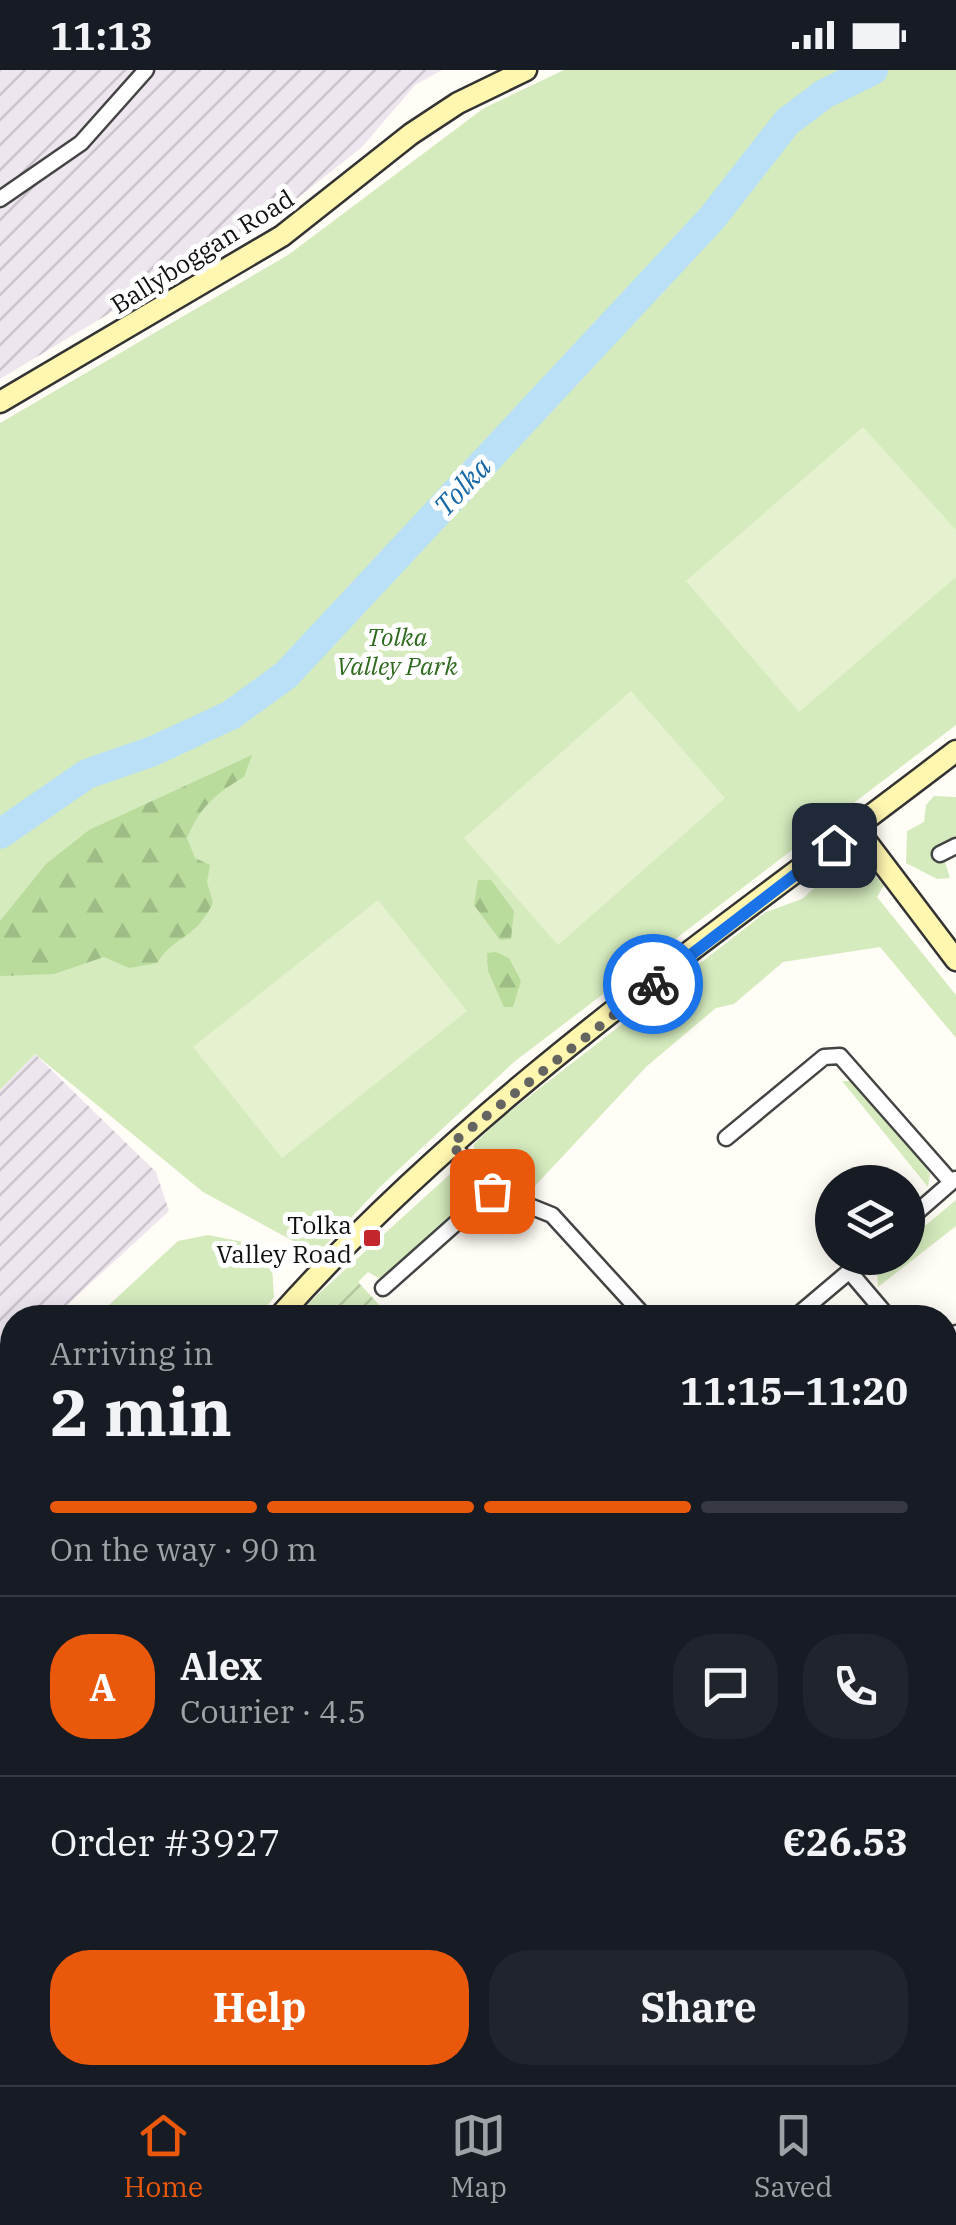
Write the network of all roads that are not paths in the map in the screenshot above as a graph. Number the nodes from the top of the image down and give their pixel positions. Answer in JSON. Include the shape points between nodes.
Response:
{"nodes":[{"id":1,"x":146,"y":70,"type":"edge"},
{"id":2,"x":526,"y":70,"type":"edge"},
{"id":3,"x":0,"y":199,"type":"edge"},
{"id":4,"x":0,"y":402,"type":"edge"},
{"id":5,"x":956,"y":751,"type":"edge"},
{"id":6,"x":856,"y":828,"type":"junction"},
{"id":7,"x":956,"y":846,"type":"edge"},
{"id":8,"x":940,"y":854,"type":"dead end"},
{"id":9,"x":956,"y":960,"type":"edge"},
{"id":10,"x":726,"y":1138,"type":"dead end"},
{"id":11,"x":451,"y":1144,"type":"junction"},
{"id":12,"x":954,"y":1181,"type":"edge"},
{"id":13,"x":492,"y":1191,"type":"junction"},
{"id":14,"x":925,"y":1206,"type":"edge"},
{"id":15,"x":844,"y":1275,"type":"edge"},
{"id":16,"x":854,"y":1275,"type":"edge"},
{"id":17,"x":383,"y":1288,"type":"dead end"},
{"id":18,"x":290,"y":1305,"type":"edge"},
{"id":19,"x":634,"y":1305,"type":"edge"},
{"id":20,"x":809,"y":1305,"type":"edge"},
{"id":21,"x":878,"y":1305,"type":"edge"}],
"edges":[{"from":1,"to":3,"type":"street","via":[[81,143]]},
{"from":2,"to":4,"type":"main road","name":"Ballyboggan Road","via":[[411,134],[282,236]]},
{"from":5,"to":6,"type":"main road"},
{"from":6,"to":9,"type":"main road"},
{"from":6,"to":11,"type":"main road"},
{"from":7,"to":8,"type":"street"},
{"from":10,"to":12,"type":"street","via":[[824,1057],[840,1056]]},
{"from":11,"to":13,"type":"street"},
{"from":11,"to":18,"type":"main road"},
{"from":12,"to":14,"type":"street"},
{"from":13,"to":17,"type":"street"},
{"from":13,"to":19,"type":"street","via":[[552,1215]]},
{"from":15,"to":20,"type":"street"},
{"from":16,"to":21,"type":"street"}]}
